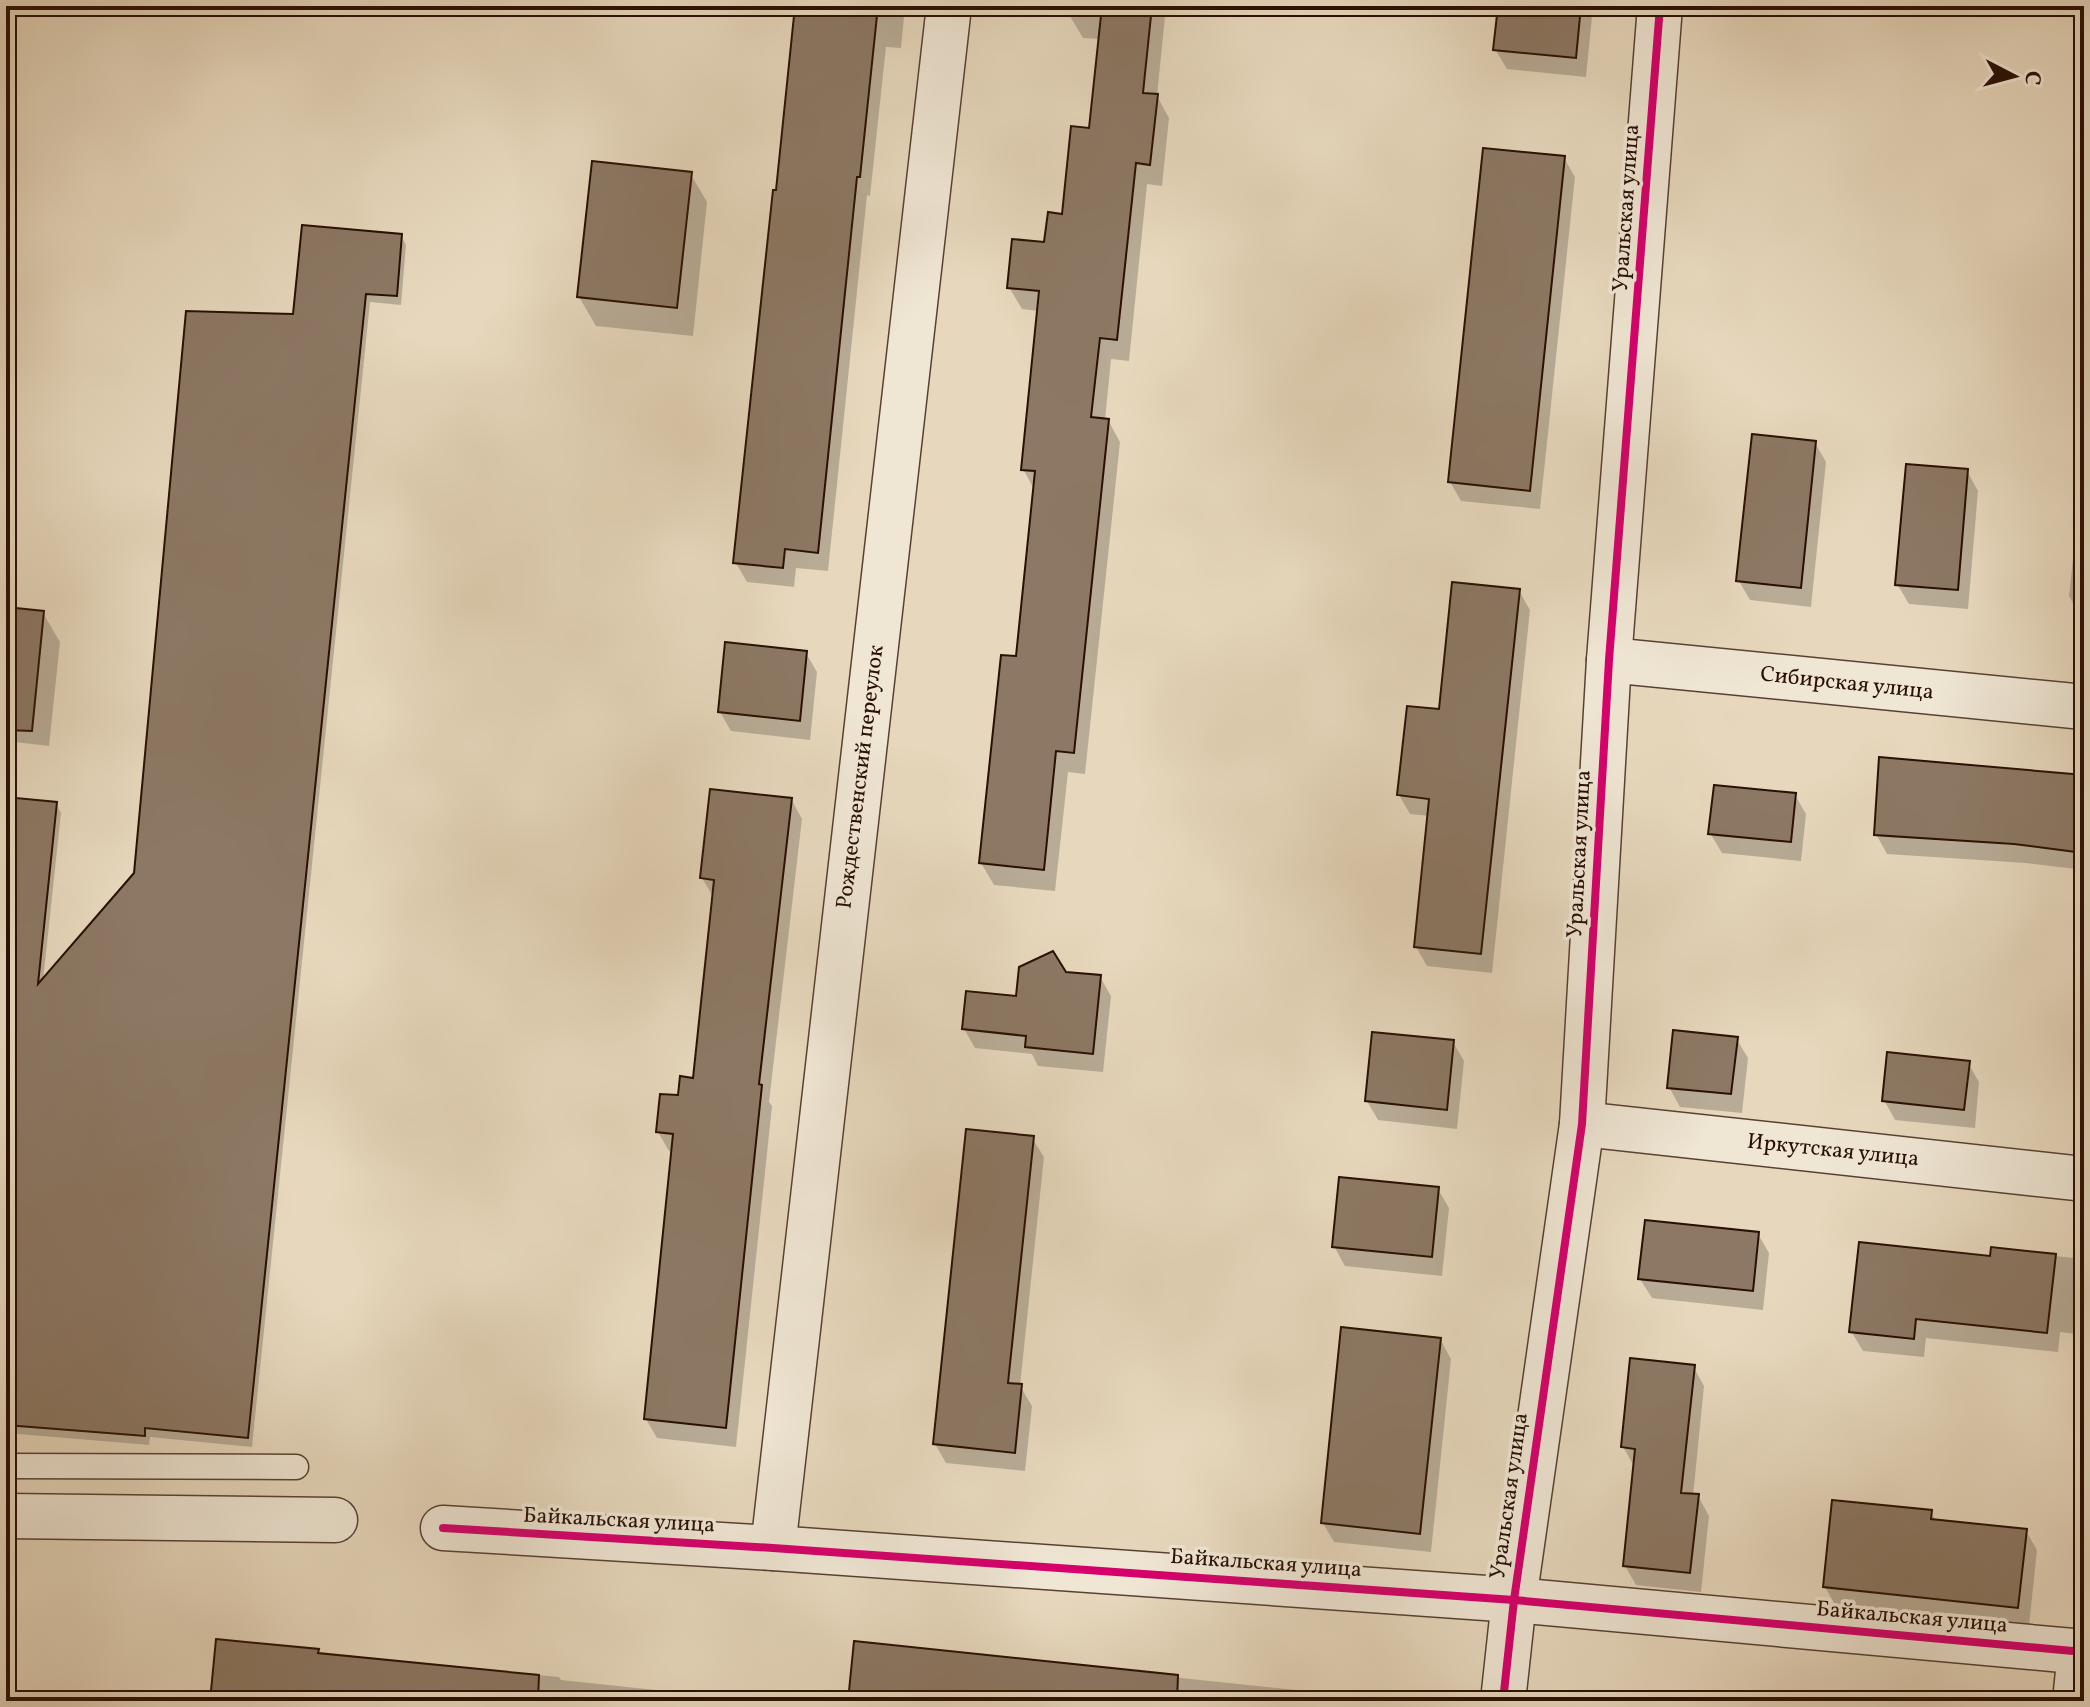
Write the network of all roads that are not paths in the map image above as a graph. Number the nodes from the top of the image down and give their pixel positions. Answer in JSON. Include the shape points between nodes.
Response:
{"nodes":[{"id":1,"x":949,"y":6,"type":"edge"},
{"id":2,"x":1660,"y":6,"type":"edge"},
{"id":3,"x":1609,"y":660,"type":"junction"},
{"id":4,"x":2084,"y":707,"type":"edge"},
{"id":5,"x":1582,"y":1124,"type":"junction"},
{"id":6,"x":2084,"y":1179,"type":"edge"},
{"id":7,"x":6,"y":1466,"type":"edge"},
{"id":8,"x":296,"y":1467,"type":"dead end"},
{"id":9,"x":6,"y":1516,"type":"edge"},
{"id":10,"x":335,"y":1520,"type":"dead end"},
{"id":11,"x":443,"y":1528,"type":"dead end"},
{"id":12,"x":773,"y":1548,"type":"junction"},
{"id":13,"x":1514,"y":1600,"type":"junction"},
{"id":14,"x":2082,"y":1652,"type":"edge"},
{"id":15,"x":1503,"y":1701,"type":"edge"},
{"id":16,"x":2075,"y":1701,"type":"edge"}],
"edges":[{"from":1,"to":12,"type":"street","name":"Рождественский переулок"},
{"from":2,"to":3,"type":"street","name":"Уральская улица"},
{"from":3,"to":4,"type":"street","name":"Сибирская улица"},
{"from":3,"to":5,"type":"street","name":"Уральская улица"},
{"from":5,"to":6,"type":"street","name":"Иркутская улица"},
{"from":5,"to":13,"type":"street","name":"Уральская улица"},
{"from":7,"to":8,"type":"lane"},
{"from":9,"to":10,"type":"street"},
{"from":11,"to":12,"type":"street","name":"Байкальская улица"},
{"from":12,"to":13,"type":"street","name":"Байкальская улица"},
{"from":13,"to":14,"type":"street","name":"Байкальская улица"},
{"from":13,"to":15,"type":"street","name":"Уральская улица"},
{"from":14,"to":16,"type":"street"}]}
